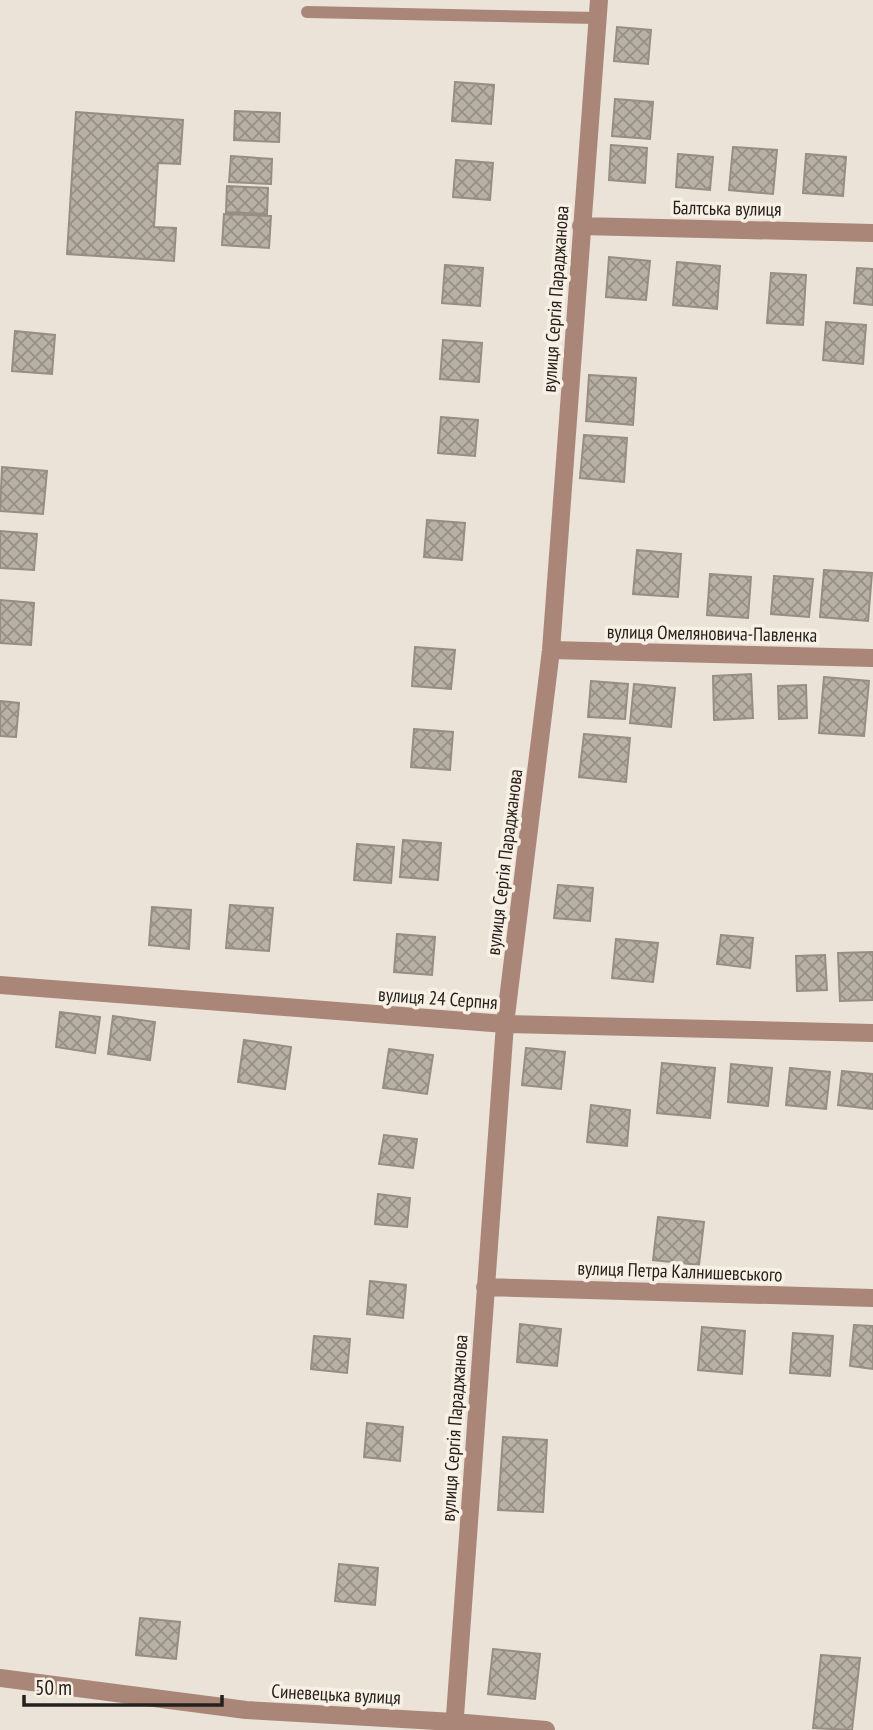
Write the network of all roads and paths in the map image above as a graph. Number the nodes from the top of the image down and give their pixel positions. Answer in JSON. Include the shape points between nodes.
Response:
{"nodes":[{"id":1,"x":598,"y":9,"type":"edge"},
{"id":2,"x":307,"y":12,"type":"dead end"},
{"id":3,"x":581,"y":226,"type":"junction"},
{"id":4,"x":873,"y":233,"type":"edge"},
{"id":5,"x":551,"y":650,"type":"junction"},
{"id":6,"x":873,"y":658,"type":"edge"},
{"id":7,"x":0,"y":985,"type":"edge"},
{"id":8,"x":505,"y":1024,"type":"junction"},
{"id":9,"x":873,"y":1033,"type":"edge"},
{"id":10,"x":485,"y":1287,"type":"junction"},
{"id":11,"x":873,"y":1298,"type":"edge"},
{"id":12,"x":0,"y":1678,"type":"edge"},
{"id":13,"x":454,"y":1726,"type":"edge"},
{"id":14,"x":545,"y":1730,"type":"edge"}],
"edges":[{"from":1,"to":2,"type":"lane"},
{"from":1,"to":3,"type":"street","name":"вулиця Сергія Параджанова"},
{"from":3,"to":4,"type":"street","name":"Балтська вулиця"},
{"from":3,"to":5,"type":"street","name":"вулиця Сергія Параджанова"},
{"from":5,"to":6,"type":"street","name":"вулиця Омеляновича-Павленка"},
{"from":5,"to":8,"type":"street","name":"вулиця Сергія Параджанова"},
{"from":7,"to":8,"type":"street","name":"вулиця 24 Серпня"},
{"from":8,"to":9,"type":"street","name":"вулиця 24 Серпня"},
{"from":8,"to":10,"type":"street","name":"вулиця Сергія Параджанова"},
{"from":10,"to":11,"type":"street","name":"вулиця Петра Калнишевського"},
{"from":10,"to":13,"type":"street","name":"вулиця Сергія Параджанова"},
{"from":12,"to":13,"type":"street","name":"Синевецька вулиця","via":[[246,1710]]},
{"from":13,"to":14,"type":"street","name":"Синевецька вулиця"}]}
